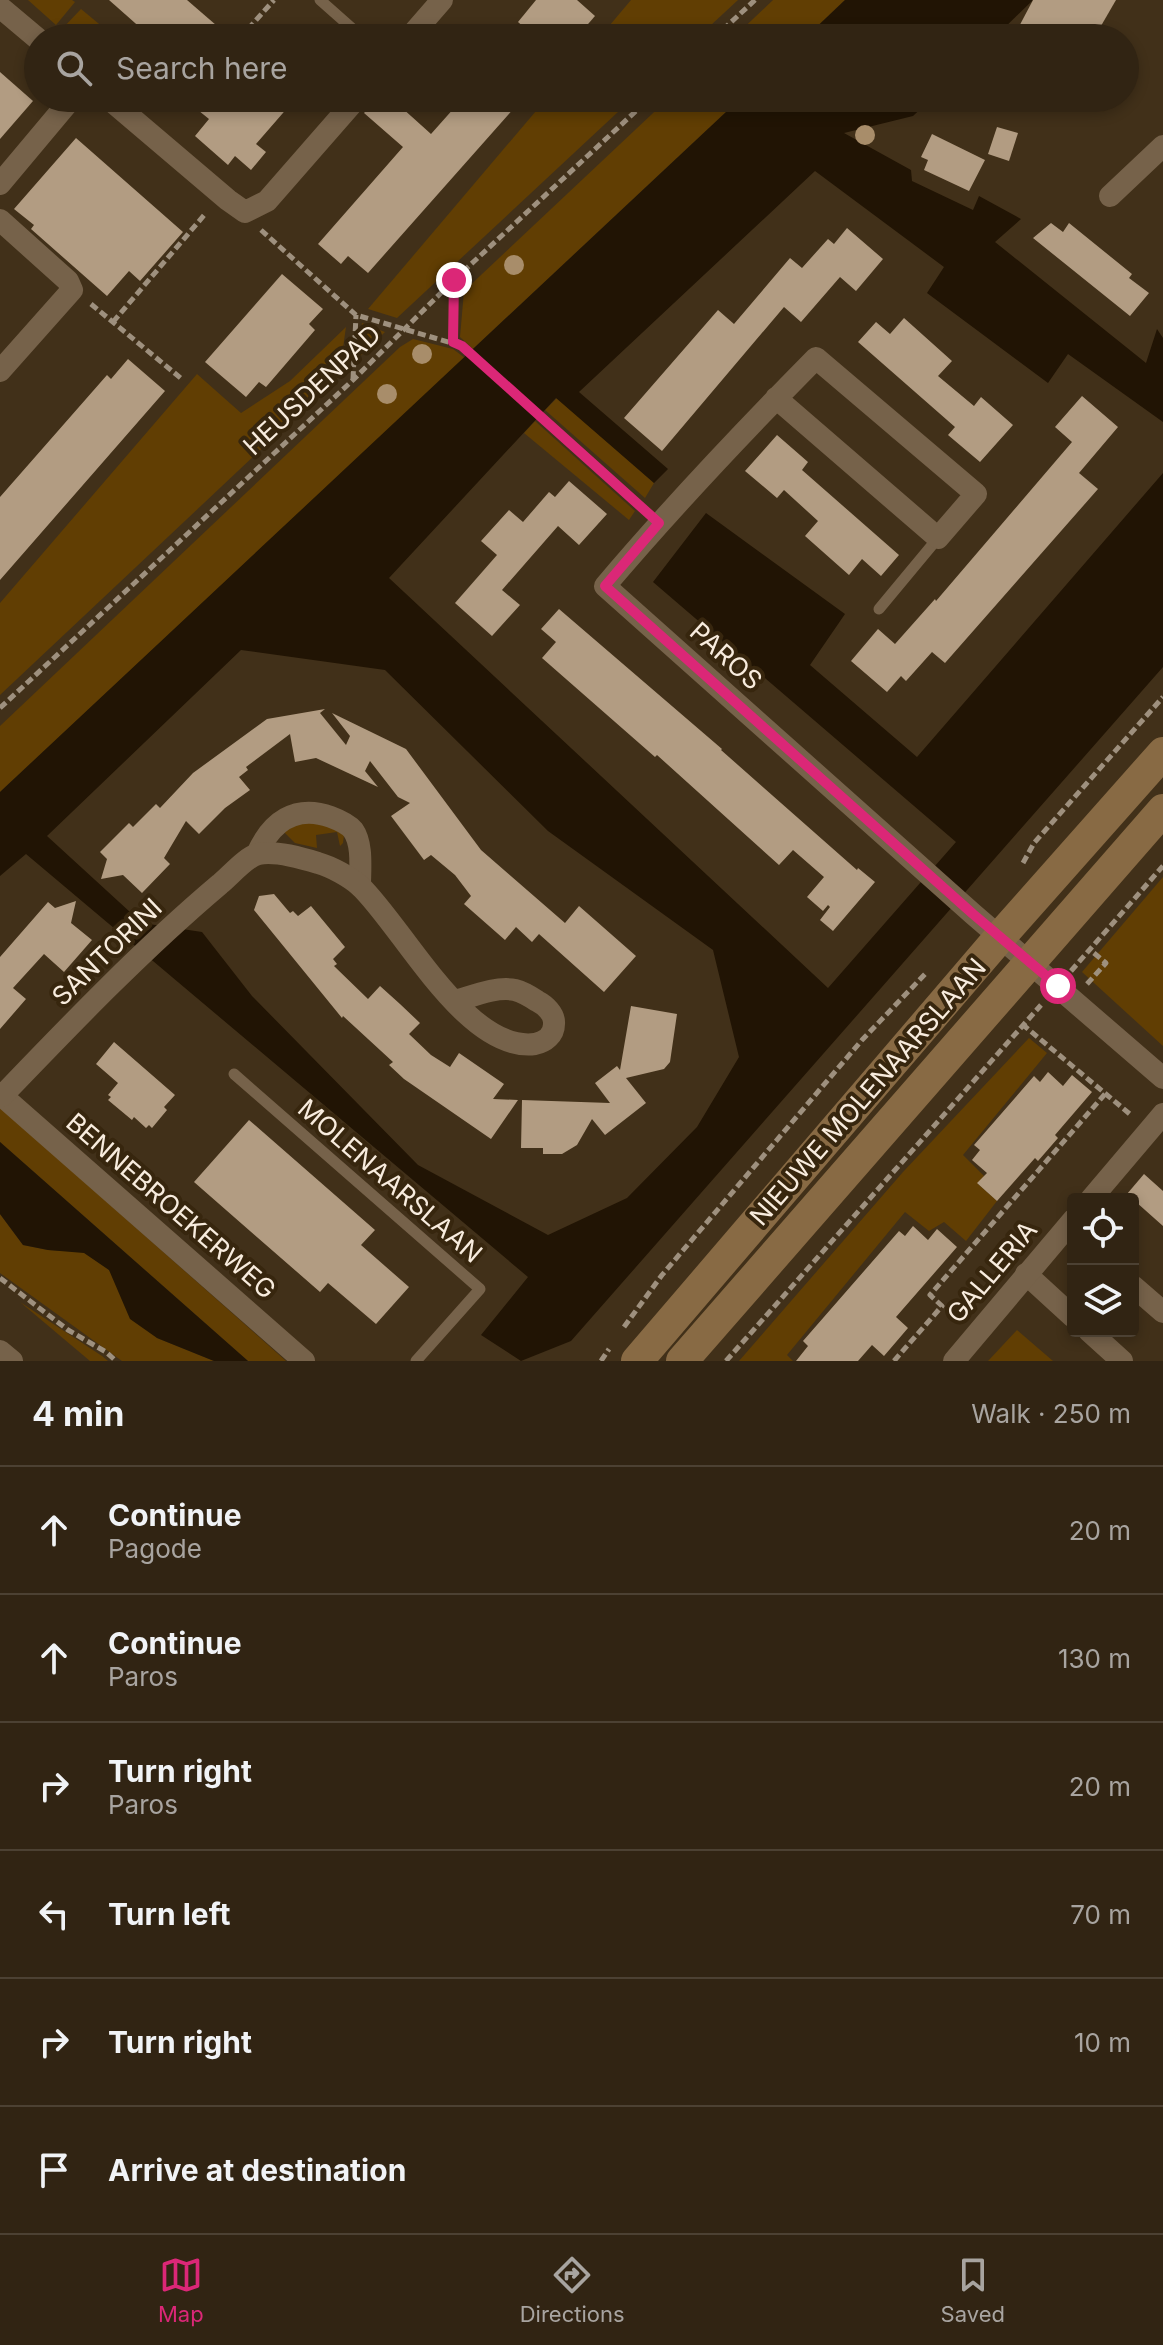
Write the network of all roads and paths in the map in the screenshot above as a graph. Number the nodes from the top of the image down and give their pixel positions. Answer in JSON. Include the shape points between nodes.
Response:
{"nodes":[{"id":1,"x":274,"y":0,"type":"edge"},
{"id":2,"x":320,"y":0,"type":"edge"},
{"id":3,"x":442,"y":0,"type":"edge"},
{"id":4,"x":755,"y":0,"type":"edge"},
{"id":5,"x":0,"y":7,"type":"edge"},
{"id":6,"x":253,"y":24,"type":"edge"},
{"id":7,"x":347,"y":24,"type":"edge"},
{"id":8,"x":421,"y":24,"type":"edge"},
{"id":9,"x":729,"y":24,"type":"edge"},
{"id":10,"x":24,"y":27,"type":"edge"},
{"id":11,"x":60,"y":112,"type":"edge"},
{"id":12,"x":124,"y":112,"type":"edge"},
{"id":13,"x":345,"y":112,"type":"edge"},
{"id":14,"x":635,"y":112,"type":"edge"},
{"id":15,"x":1163,"y":146,"type":"edge"},
{"id":16,"x":0,"y":184,"type":"edge"},
{"id":17,"x":222,"y":195,"type":"junction"},
{"id":18,"x":1110,"y":196,"type":"dead end"},
{"id":19,"x":252,"y":219,"type":"junction"},
{"id":20,"x":0,"y":220,"type":"edge"},
{"id":21,"x":454,"y":280,"type":"junction"},
{"id":22,"x":72,"y":290,"type":"junction"},
{"id":23,"x":356,"y":315,"type":"junction"},
{"id":24,"x":113,"y":322,"type":"junction"},
{"id":25,"x":404,"y":330,"type":"junction"},
{"id":26,"x":453,"y":342,"type":"junction"},
{"id":27,"x":0,"y":371,"type":"edge"},
{"id":28,"x":183,"y":380,"type":"dead end"},
{"id":29,"x":353,"y":380,"type":"junction"},
{"id":30,"x":776,"y":398,"type":"junction"},
{"id":31,"x":659,"y":523,"type":"junction"},
{"id":32,"x":938,"y":538,"type":"junction"},
{"id":33,"x":879,"y":609,"type":"dead end"},
{"id":34,"x":1163,"y":697,"type":"edge"},
{"id":35,"x":0,"y":708,"type":"edge"},
{"id":36,"x":1163,"y":753,"type":"edge"},
{"id":37,"x":1163,"y":810,"type":"edge"},
{"id":38,"x":257,"y":854,"type":"junction"},
{"id":39,"x":1163,"y":866,"type":"edge"},
{"id":40,"x":1020,"y":869,"type":"dead end"},
{"id":41,"x":360,"y":886,"type":"junction"},
{"id":42,"x":1000,"y":937,"type":"junction"},
{"id":43,"x":1030,"y":963,"type":"junction"},
{"id":44,"x":935,"y":965,"type":"dead end"},
{"id":45,"x":1058,"y":986,"type":"junction"},
{"id":46,"x":456,"y":1001,"type":"dead end"},
{"id":47,"x":996,"y":1001,"type":"junction"},
{"id":48,"x":1024,"y":1025,"type":"junction"},
{"id":49,"x":234,"y":1074,"type":"dead end"},
{"id":50,"x":1163,"y":1078,"type":"edge"},
{"id":51,"x":1105,"y":1094,"type":"junction"},
{"id":52,"x":1,"y":1095,"type":"edge"},
{"id":53,"x":1156,"y":1122,"type":"edge"},
{"id":54,"x":1096,"y":1193,"type":"edge"},
{"id":55,"x":1067,"y":1232,"type":"edge"},
{"id":56,"x":1026,"y":1274,"type":"junction"},
{"id":57,"x":0,"y":1278,"type":"edge"},
{"id":58,"x":1139,"y":1291,"type":"edge"},
{"id":59,"x":1067,"y":1312,"type":"edge"},
{"id":60,"x":1163,"y":1312,"type":"edge"},
{"id":61,"x":1096,"y":1337,"type":"edge"},
{"id":62,"x":0,"y":1351,"type":"edge"},
{"id":63,"x":12,"y":1361,"type":"edge"},
{"id":64,"x":116,"y":1361,"type":"edge"},
{"id":65,"x":304,"y":1361,"type":"edge"},
{"id":66,"x":416,"y":1361,"type":"edge"},
{"id":67,"x":601,"y":1361,"type":"edge"},
{"id":68,"x":637,"y":1361,"type":"edge"},
{"id":69,"x":682,"y":1361,"type":"edge"},
{"id":70,"x":726,"y":1361,"type":"edge"},
{"id":71,"x":894,"y":1361,"type":"edge"},
{"id":72,"x":954,"y":1361,"type":"edge"},
{"id":73,"x":1122,"y":1361,"type":"edge"}],
"edges":[{"from":1,"to":6,"type":"path"},
{"from":2,"to":7,"type":"lane"},
{"from":3,"to":8,"type":"street"},
{"from":4,"to":9,"type":"path"},
{"from":5,"to":10,"type":"street"},
{"from":11,"to":16,"type":"street"},
{"from":12,"to":17,"type":"street"},
{"from":13,"to":19,"type":"street"},
{"from":14,"to":21,"type":"path","name":"HEUSDENPAD"},
{"from":15,"to":18,"type":"street"},
{"from":17,"to":19,"type":"street"},
{"from":17,"to":24,"type":"path"},
{"from":19,"to":23,"type":"path"},
{"from":20,"to":22,"type":"street"},
{"from":21,"to":25,"type":"path","name":"HEUSDENPAD"},
{"from":21,"to":26,"type":"path"},
{"from":22,"to":24,"type":"path"},
{"from":22,"to":27,"type":"street"},
{"from":23,"to":25,"type":"path"},
{"from":23,"to":29,"type":"path"},
{"from":24,"to":28,"type":"path"},
{"from":25,"to":26,"type":"path"},
{"from":25,"to":29,"type":"path","name":"HEUSDENPAD"},
{"from":26,"to":31,"type":"path"},
{"from":29,"to":35,"type":"path","name":"HEUSDENPAD"},
{"from":30,"to":31,"type":"street","name":"PAROS"},
{"from":30,"to":32,"type":"street"},
{"from":30,"to":32,"type":"street","name":"PAROS","via":[[816,358],[976,494]]},
{"from":31,"to":42,"type":"street","name":"PAROS","via":[[605,586]]},
{"from":32,"to":33,"type":"lane","name":"PAROS"},
{"from":34,"to":40,"type":"path","via":[[1034,843]]},
{"from":36,"to":42,"type":"street","name":"NIEUWE MOLENAARSLAAN"},
{"from":37,"to":43,"type":"street","name":"NIEUWE MOLENAARSLAAN"},
{"from":38,"to":41,"type":"street","via":[[320,863]]},
{"from":38,"to":41,"type":"street","name":"SANTORINI","via":[[265,835],[282,820],[297,813],[328,816],[352,829],[357,839]]},
{"from":38,"to":52,"type":"street","name":"SANTORINI","via":[[192,908]]},
{"from":39,"to":45,"type":"path"},
{"from":41,"to":46,"type":"street"},
{"from":42,"to":43,"type":"street","name":"PAROS"},
{"from":42,"to":68,"type":"street","name":"NIEUWE MOLENAARSLAAN"},
{"from":43,"to":45,"type":"street","name":"PAROS"},
{"from":43,"to":47,"type":"street","name":"NIEUWE MOLENAARSLAAN"},
{"from":44,"to":67,"type":"path","via":[[862,1040],[662,1275]]},
{"from":45,"to":48,"type":"path"},
{"from":45,"to":50,"type":"street","name":"PAROS"},
{"from":47,"to":48,"type":"path"},
{"from":47,"to":69,"type":"street","name":"NIEUWE MOLENAARSLAAN"},
{"from":48,"to":51,"type":"path"},
{"from":48,"to":70,"type":"path"},
{"from":49,"to":66,"type":"lane","name":"MOLENAARSLAAN","via":[[480,1289]]},
{"from":51,"to":53,"type":"path"},
{"from":51,"to":71,"type":"path","via":[[930,1295],[942,1306]]},
{"from":52,"to":65,"type":"street","name":"BENNEBROEKERWEG"},
{"from":53,"to":54,"type":"street"},
{"from":55,"to":56,"type":"street","name":"GALLERIA"},
{"from":56,"to":59,"type":"street"},
{"from":56,"to":72,"type":"street","name":"GALLERIA"},
{"from":57,"to":64,"type":"path"},
{"from":58,"to":60,"type":"street"},
{"from":61,"to":73,"type":"street"},
{"from":62,"to":63,"type":"street"}]}
